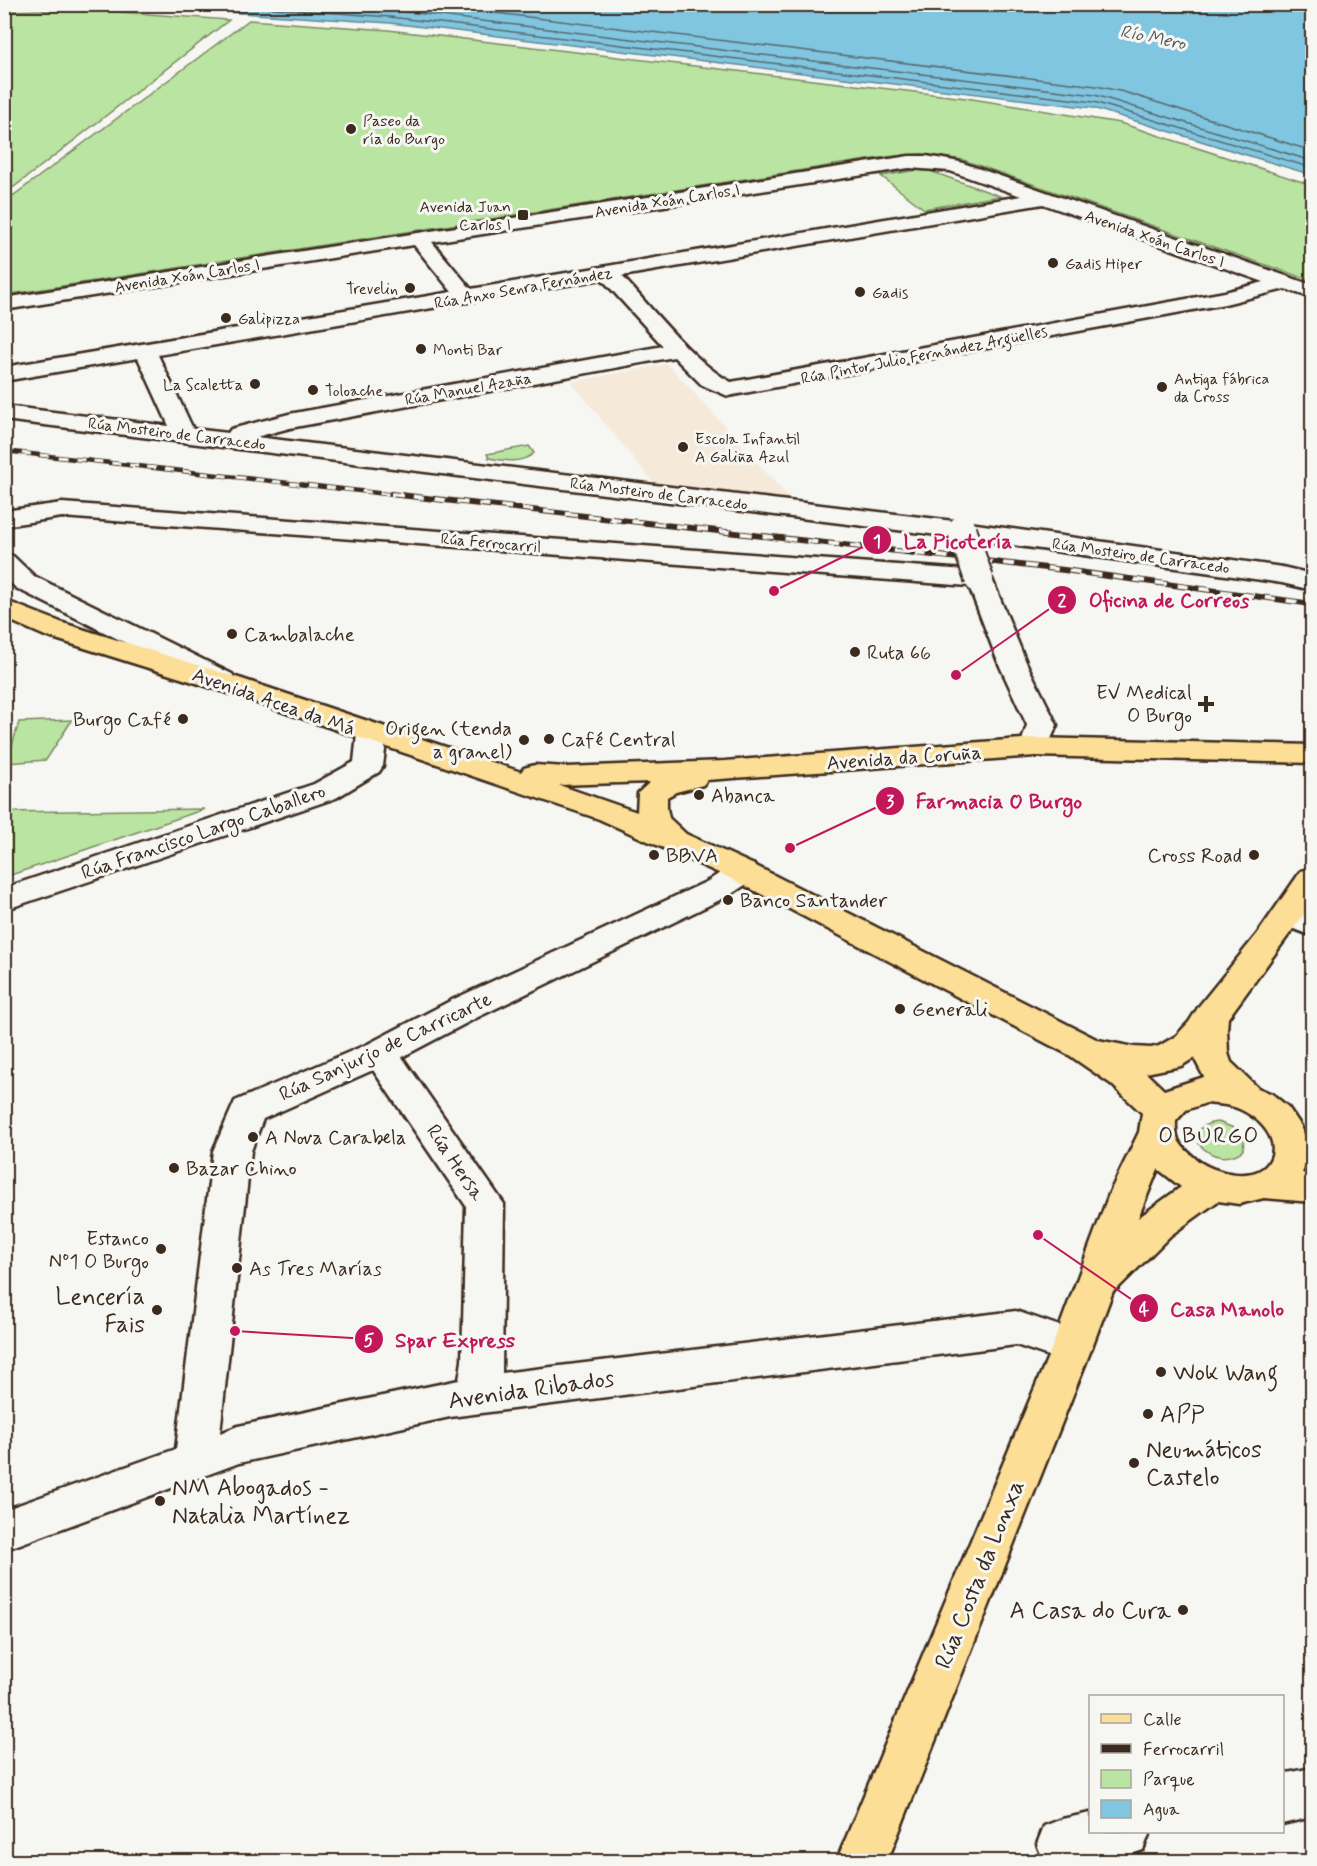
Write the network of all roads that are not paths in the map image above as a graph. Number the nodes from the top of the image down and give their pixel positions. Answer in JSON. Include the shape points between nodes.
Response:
{"nodes":[{"id":1,"x":1041,"y":198,"type":"junction"},
{"id":2,"x":419,"y":239,"type":"junction"},
{"id":3,"x":607,"y":272,"type":"junction"},
{"id":4,"x":1286,"y":283,"type":"junction"},
{"id":5,"x":1312,"y":292,"type":"edge"},
{"id":6,"x":466,"y":296,"type":"junction"},
{"id":7,"x":4,"y":304,"type":"edge"},
{"id":8,"x":146,"y":350,"type":"junction"},
{"id":9,"x":679,"y":350,"type":"junction"},
{"id":10,"x":4,"y":374,"type":"edge"},
{"id":11,"x":4,"y":413,"type":"edge"},
{"id":12,"x":184,"y":434,"type":"junction"},
{"id":13,"x":223,"y":439,"type":"junction"},
{"id":14,"x":5,"y":520,"type":"edge"},
{"id":15,"x":962,"y":530,"type":"junction"},
{"id":16,"x":4,"y":561,"type":"edge"},
{"id":17,"x":979,"y":579,"type":"junction"},
{"id":18,"x":1312,"y":582,"type":"edge"},
{"id":19,"x":4,"y":608,"type":"edge"},
{"id":20,"x":4,"y":625,"type":"edge"},
{"id":21,"x":53,"y":629,"type":"junction"},
{"id":22,"x":232,"y":685,"type":"junction"},
{"id":23,"x":372,"y":734,"type":"junction"},
{"id":24,"x":1035,"y":747,"type":"junction"},
{"id":25,"x":1269,"y":753,"type":"junction"},
{"id":26,"x":1312,"y":754,"type":"edge"},
{"id":27,"x":1312,"y":762,"type":"edge"},
{"id":28,"x":725,"y":770,"type":"junction"},
{"id":29,"x":495,"y":772,"type":"junction"},
{"id":30,"x":677,"y":842,"type":"junction"},
{"id":31,"x":743,"y":872,"type":"junction"},
{"id":32,"x":1312,"y":878,"type":"edge"},
{"id":33,"x":4,"y":900,"type":"edge"},
{"id":34,"x":1301,"y":920,"type":"edge"},
{"id":35,"x":1211,"y":1015,"type":"junction"},
{"id":36,"x":1081,"y":1046,"type":"junction"},
{"id":37,"x":380,"y":1053,"type":"junction"},
{"id":38,"x":1245,"y":1097,"type":"junction"},
{"id":39,"x":1159,"y":1122,"type":"junction"},
{"id":40,"x":1301,"y":1145,"type":"edge"},
{"id":41,"x":1265,"y":1184,"type":"junction"},
{"id":42,"x":1212,"y":1185,"type":"junction"},
{"id":43,"x":1312,"y":1188,"type":"edge"},
{"id":44,"x":1096,"y":1286,"type":"junction"},
{"id":45,"x":1072,"y":1347,"type":"junction"},
{"id":46,"x":478,"y":1394,"type":"junction"},
{"id":47,"x":196,"y":1459,"type":"junction"},
{"id":48,"x":4,"y":1530,"type":"edge"},
{"id":49,"x":1312,"y":1793,"type":"edge"},
{"id":50,"x":1284,"y":1799,"type":"edge"},
{"id":51,"x":1120,"y":1833,"type":"edge"},
{"id":52,"x":1062,"y":1844,"type":"dead end"},
{"id":53,"x":861,"y":1862,"type":"edge"}],
"edges":[{"from":1,"to":2,"type":"street","name":"Avenida Xoán Carlos I","via":[[953,166],[909,162]]},
{"from":1,"to":3,"type":"street","name":"Rúa Anxo Senra Fernández"},
{"from":1,"to":4,"type":"street","name":"Avenida Xoán Carlos I"},
{"from":2,"to":6,"type":"street"},
{"from":2,"to":7,"type":"street","name":"Avenida Xoán Carlos I"},
{"from":3,"to":6,"type":"street","name":"Rúa Anxo Senra Fernández"},
{"from":3,"to":9,"type":"street","name":"Rúa Pintor Julio Fernández Argüelles"},
{"from":4,"to":5,"type":"street","name":"Avenida Xoán Carlos I"},
{"from":4,"to":9,"type":"street","name":"Rúa Pintor Julio Fernández Argüelles","via":[[1225,298],[742,388],[728,388],[710,380]]},
{"from":6,"to":8,"type":"street","name":"Rúa Anxo Senra Fernández"},
{"from":8,"to":10,"type":"street","name":"Rúa Anxo Senra Fernández"},
{"from":8,"to":12,"type":"street"},
{"from":9,"to":13,"type":"street","name":"Rúa Manuel Azaña","via":[[289,421]]},
{"from":11,"to":12,"type":"street","name":"Rúa Mosteiro de Carracedo"},
{"from":12,"to":13,"type":"street","name":"Rúa Mosteiro de Carracedo"},
{"from":13,"to":15,"type":"street","name":"Rúa Mosteiro de Carracedo"},
{"from":14,"to":17,"type":"street","name":"Rúa Ferrocarril","via":[[62,510]]},
{"from":15,"to":17,"type":"street","bridge":true},
{"from":15,"to":18,"type":"street","name":"Rúa Mosteiro de Carracedo"},
{"from":16,"to":22,"type":"street","via":[[25,582]]},
{"from":17,"to":24,"type":"street","via":[[1042,725]]},
{"from":19,"to":21,"type":"main road"},
{"from":20,"to":21,"type":"main road"},
{"from":21,"to":22,"type":"main road","name":"Avenida Acea da Má"},
{"from":22,"to":23,"type":"main road","name":"Avenida Acea da Má"},
{"from":23,"to":29,"type":"main road","name":"Avenida Acea da Má"},
{"from":23,"to":33,"type":"street","name":"Rúa Francisco Largo Caballero","via":[[368,766],[325,791]]},
{"from":24,"to":25,"type":"main road","name":"Avenida da Coruña"},
{"from":24,"to":28,"type":"main road","name":"Avenida da Coruña"},
{"from":25,"to":26,"type":"main road","name":"Avenida da Coruña"},
{"from":25,"to":27,"type":"main road"},
{"from":28,"to":29,"type":"main road","name":"Avenida da Coruña","via":[[566,776]]},
{"from":28,"to":30,"type":"main road","via":[[666,785],[653,793],[650,807],[654,820]]},
{"from":29,"to":30,"type":"main road","via":[[610,812]]},
{"from":30,"to":31,"type":"main road"},
{"from":31,"to":36,"type":"main road"},
{"from":31,"to":37,"type":"street","name":"Rúa Sanjurjo de Carricarte","via":[[719,888]]},
{"from":32,"to":34,"type":"main road"},
{"from":34,"to":35,"type":"main road"},
{"from":35,"to":36,"type":"main road","via":[[1198,1035],[1168,1057],[1124,1059]]},
{"from":35,"to":38,"type":"main road","via":[[1208,1040],[1214,1065],[1224,1081]]},
{"from":36,"to":39,"type":"main road","via":[[1146,1092]]},
{"from":37,"to":46,"type":"street","name":"Rúa Hersa","via":[[485,1204],[483,1361]]},
{"from":37,"to":47,"type":"street","name":"Rúa Sanjurjo de Carricarte","via":[[248,1110],[232,1151]]},
{"from":38,"to":39,"type":"main road","via":[[1225,1091],[1187,1093],[1172,1100]]},
{"from":38,"to":40,"type":"main road","via":[[1265,1107]]},
{"from":39,"to":42,"type":"main road","via":[[1162,1150],[1174,1165]]},
{"from":39,"to":44,"type":"main road","name":"Rúa Costa da Lonxa","via":[[1128,1194]]},
{"from":40,"to":41,"type":"main road","via":[[1292,1152],[1279,1176]]},
{"from":41,"to":42,"type":"main road","via":[[1240,1188]]},
{"from":41,"to":43,"type":"main road"},
{"from":42,"to":44,"type":"main road","name":"Rúa Costa da Lonxa","via":[[1157,1224]]},
{"from":44,"to":45,"type":"main road","name":"Rúa Costa da Lonxa"},
{"from":45,"to":46,"type":"street","name":"Avenida Ribados","via":[[1016,1328]]},
{"from":45,"to":53,"type":"main road","name":"Rúa Costa da Lonxa"},
{"from":46,"to":47,"type":"street","name":"Avenida Ribados","via":[[238,1445]]},
{"from":47,"to":48,"type":"street","name":"Avenida Ribados"},
{"from":49,"to":50,"type":"street"},
{"from":51,"to":52,"type":"street"}]}
